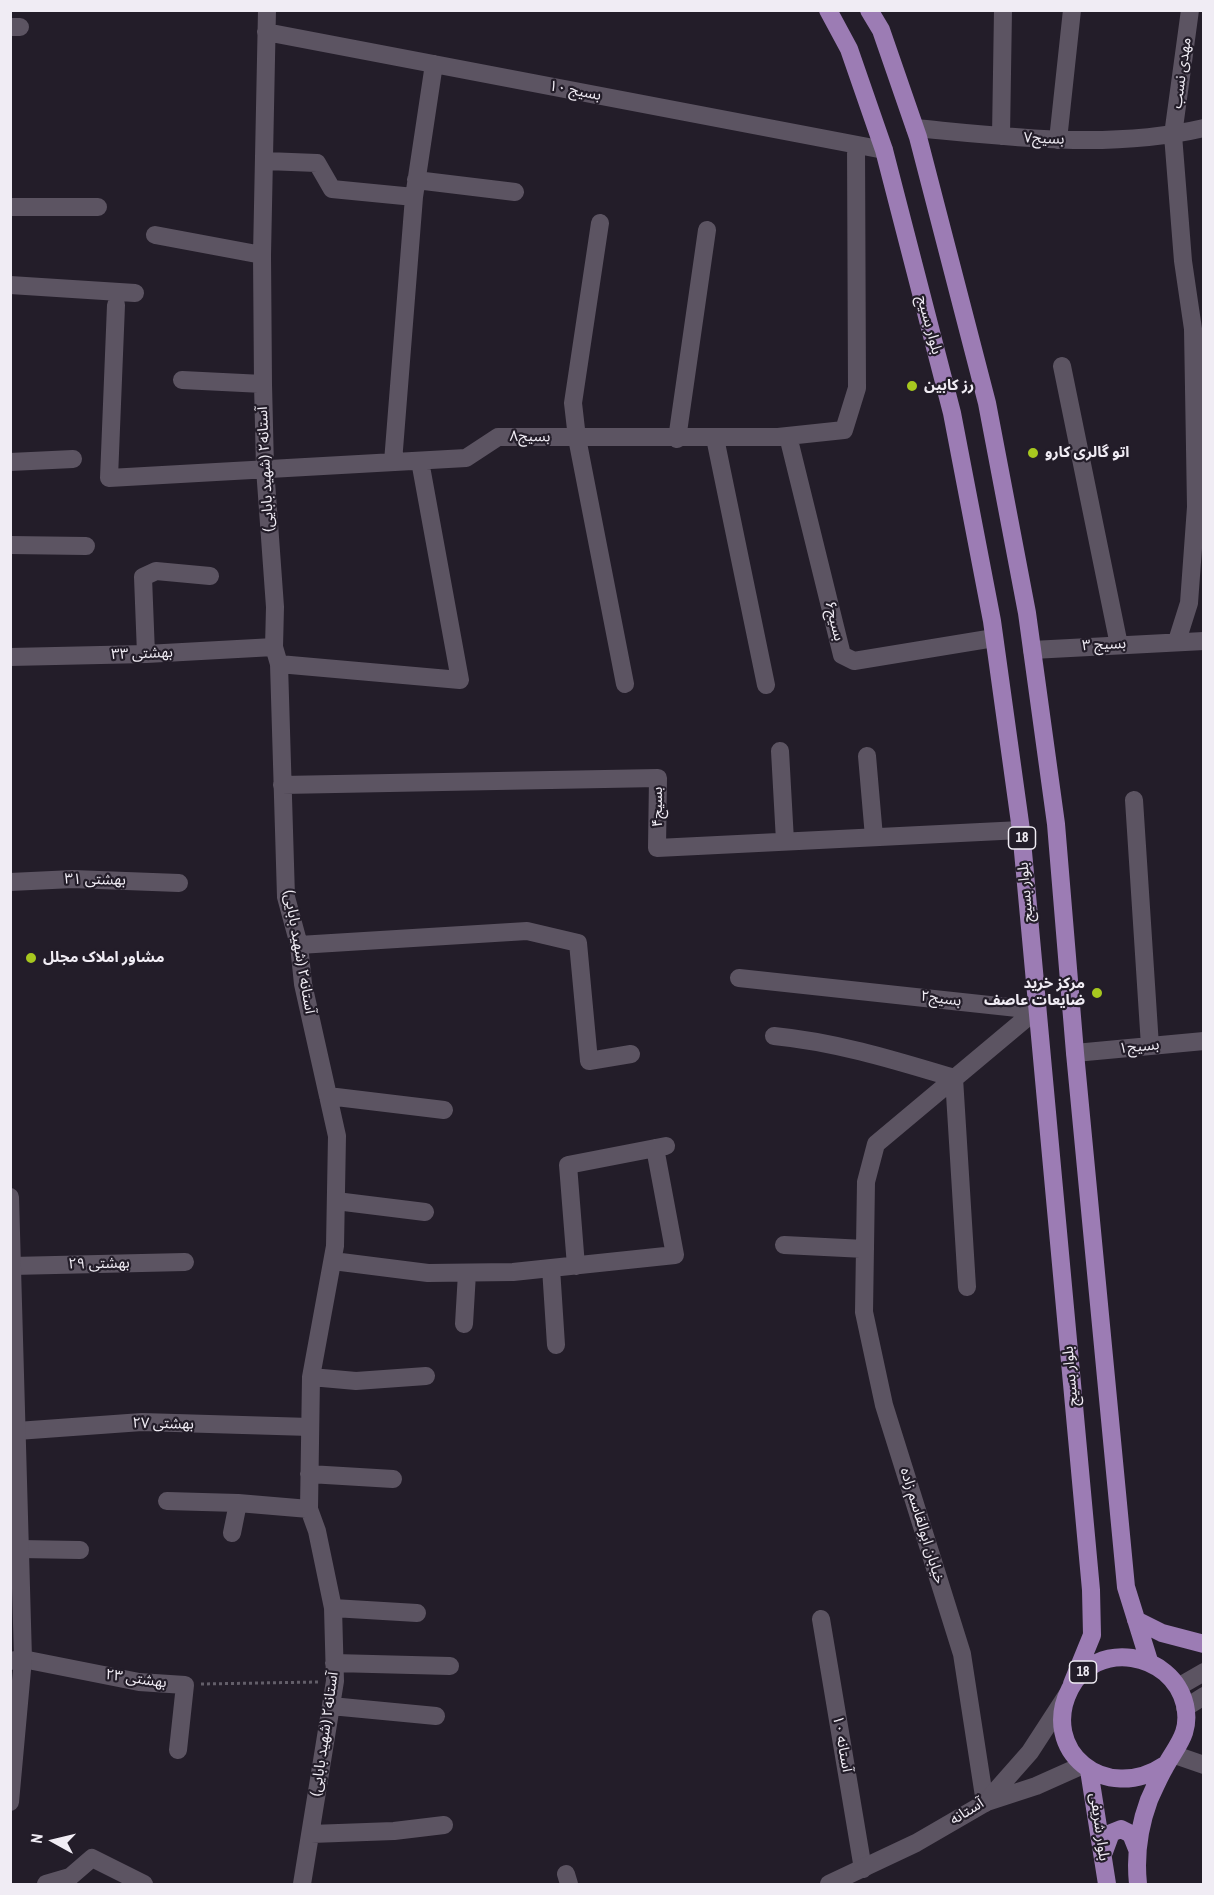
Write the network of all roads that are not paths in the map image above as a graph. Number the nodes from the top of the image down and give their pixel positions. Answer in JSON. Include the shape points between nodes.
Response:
{"nodes":[{"id":1,"x":267,"y":10,"type":"edge"},
{"id":2,"x":828,"y":10,"type":"edge"},
{"id":3,"x":869,"y":10,"type":"edge"},
{"id":4,"x":1003,"y":10,"type":"edge"},
{"id":5,"x":1072,"y":10,"type":"edge"},
{"id":6,"x":1190,"y":10,"type":"edge"},
{"id":7,"x":266,"y":32,"type":"junction"},
{"id":8,"x":434,"y":64,"type":"junction"},
{"id":9,"x":915,"y":128,"type":"junction"},
{"id":10,"x":1203,"y":128,"type":"edge"},
{"id":11,"x":1173,"y":135,"type":"junction"},
{"id":12,"x":1001,"y":136,"type":"junction"},
{"id":13,"x":1058,"y":140,"type":"junction"},
{"id":14,"x":856,"y":145,"type":"junction"},
{"id":15,"x":884,"y":150,"type":"junction"},
{"id":16,"x":266,"y":161,"type":"junction"},
{"id":17,"x":415,"y":189,"type":"junction"},
{"id":18,"x":515,"y":192,"type":"dead end"},
{"id":19,"x":10,"y":207,"type":"edge"},
{"id":20,"x":99,"y":207,"type":"dead end"},
{"id":21,"x":600,"y":223,"type":"dead end"},
{"id":22,"x":706,"y":230,"type":"dead end"},
{"id":23,"x":155,"y":235,"type":"dead end"},
{"id":24,"x":262,"y":255,"type":"junction"},
{"id":25,"x":1195,"y":279,"type":"edge"},
{"id":26,"x":10,"y":285,"type":"edge"},
{"id":27,"x":135,"y":292,"type":"dead end"},
{"id":28,"x":116,"y":305,"type":"dead end"},
{"id":29,"x":1062,"y":366,"type":"dead end"},
{"id":30,"x":182,"y":380,"type":"dead end"},
{"id":31,"x":262,"y":384,"type":"junction"},
{"id":32,"x":1199,"y":432,"type":"edge"},
{"id":33,"x":788,"y":436,"type":"junction"},
{"id":34,"x":577,"y":438,"type":"junction"},
{"id":35,"x":715,"y":438,"type":"junction"},
{"id":36,"x":677,"y":439,"type":"junction"},
{"id":37,"x":73,"y":459,"type":"dead end"},
{"id":38,"x":420,"y":461,"type":"junction"},
{"id":39,"x":10,"y":462,"type":"edge"},
{"id":40,"x":393,"y":462,"type":"junction"},
{"id":41,"x":265,"y":468,"type":"junction"},
{"id":42,"x":1199,"y":540,"type":"edge"},
{"id":43,"x":10,"y":546,"type":"edge"},
{"id":44,"x":86,"y":546,"type":"dead end"},
{"id":45,"x":210,"y":576,"type":"dead end"},
{"id":46,"x":994,"y":638,"type":"junction"},
{"id":47,"x":1177,"y":641,"type":"junction"},
{"id":48,"x":1203,"y":641,"type":"edge"},
{"id":49,"x":1119,"y":645,"type":"junction"},
{"id":50,"x":1032,"y":650,"type":"junction"},
{"id":51,"x":146,"y":654,"type":"junction"},
{"id":52,"x":276,"y":655,"type":"junction"},
{"id":53,"x":10,"y":657,"type":"edge"},
{"id":54,"x":625,"y":684,"type":"dead end"},
{"id":55,"x":766,"y":685,"type":"dead end"},
{"id":56,"x":780,"y":751,"type":"dead end"},
{"id":57,"x":867,"y":756,"type":"dead end"},
{"id":58,"x":282,"y":785,"type":"junction"},
{"id":59,"x":1134,"y":800,"type":"dead end"},
{"id":60,"x":1021,"y":830,"type":"junction"},
{"id":61,"x":874,"y":837,"type":"junction"},
{"id":62,"x":785,"y":841,"type":"junction"},
{"id":63,"x":10,"y":882,"type":"edge"},
{"id":64,"x":179,"y":883,"type":"dead end"},
{"id":65,"x":298,"y":945,"type":"junction"},
{"id":66,"x":739,"y":978,"type":"dead end"},
{"id":67,"x":1036,"y":1010,"type":"junction"},
{"id":68,"x":774,"y":1036,"type":"dead end"},
{"id":69,"x":1203,"y":1041,"type":"edge"},
{"id":70,"x":1150,"y":1046,"type":"junction"},
{"id":71,"x":1075,"y":1053,"type":"junction"},
{"id":72,"x":631,"y":1054,"type":"dead end"},
{"id":73,"x":954,"y":1078,"type":"junction"},
{"id":74,"x":328,"y":1096,"type":"junction"},
{"id":75,"x":444,"y":1110,"type":"dead end"},
{"id":76,"x":10,"y":1197,"type":"edge"},
{"id":77,"x":336,"y":1201,"type":"junction"},
{"id":78,"x":425,"y":1212,"type":"dead end"},
{"id":79,"x":784,"y":1245,"type":"dead end"},
{"id":80,"x":865,"y":1249,"type":"junction"},
{"id":81,"x":333,"y":1261,"type":"junction"},
{"id":82,"x":185,"y":1262,"type":"dead end"},
{"id":83,"x":12,"y":1266,"type":"junction"},
{"id":84,"x":576,"y":1266,"type":"junction"},
{"id":85,"x":551,"y":1269,"type":"junction"},
{"id":86,"x":467,"y":1273,"type":"junction"},
{"id":87,"x":967,"y":1287,"type":"dead end"},
{"id":88,"x":464,"y":1324,"type":"dead end"},
{"id":89,"x":556,"y":1345,"type":"dead end"},
{"id":90,"x":13,"y":1372,"type":"edge"},
{"id":91,"x":426,"y":1376,"type":"dead end"},
{"id":92,"x":311,"y":1377,"type":"junction"},
{"id":93,"x":310,"y":1428,"type":"junction"},
{"id":94,"x":16,"y":1431,"type":"junction"},
{"id":95,"x":309,"y":1474,"type":"junction"},
{"id":96,"x":393,"y":1479,"type":"dead end"},
{"id":97,"x":15,"y":1500,"type":"edge"},
{"id":98,"x":167,"y":1501,"type":"dead end"},
{"id":99,"x":238,"y":1503,"type":"junction"},
{"id":100,"x":309,"y":1509,"type":"junction"},
{"id":101,"x":232,"y":1533,"type":"dead end"},
{"id":102,"x":20,"y":1549,"type":"junction"},
{"id":103,"x":80,"y":1550,"type":"dead end"},
{"id":104,"x":16,"y":1585,"type":"edge"},
{"id":105,"x":333,"y":1608,"type":"junction"},
{"id":106,"x":417,"y":1613,"type":"dead end"},
{"id":107,"x":821,"y":1619,"type":"dead end"},
{"id":108,"x":1136,"y":1620,"type":"junction"},
{"id":109,"x":1203,"y":1644,"type":"edge"},
{"id":110,"x":17,"y":1660,"type":"edge"},
{"id":111,"x":1149,"y":1661,"type":"junction"},
{"id":112,"x":450,"y":1665,"type":"dead end"},
{"id":113,"x":335,"y":1672,"type":"junction"},
{"id":114,"x":1203,"y":1672,"type":"edge"},
{"id":115,"x":1178,"y":1687,"type":"junction"},
{"id":116,"x":1070,"y":1690,"type":"junction"},
{"id":117,"x":1203,"y":1696,"type":"edge"},
{"id":118,"x":331,"y":1706,"type":"junction"},
{"id":119,"x":1185,"y":1708,"type":"junction"},
{"id":120,"x":436,"y":1716,"type":"dead end"},
{"id":121,"x":178,"y":1750,"type":"dead end"},
{"id":122,"x":1170,"y":1760,"type":"junction"},
{"id":123,"x":1203,"y":1765,"type":"edge"},
{"id":124,"x":1086,"y":1767,"type":"junction"},
{"id":125,"x":10,"y":1802,"type":"edge"},
{"id":126,"x":985,"y":1803,"type":"junction"},
{"id":127,"x":444,"y":1825,"type":"dead end"},
{"id":128,"x":310,"y":1834,"type":"junction"},
{"id":129,"x":1137,"y":1849,"type":"junction"},
{"id":130,"x":863,"y":1869,"type":"junction"},
{"id":131,"x":1103,"y":1873,"type":"edge"},
{"id":132,"x":46,"y":1884,"type":"edge"},
{"id":133,"x":144,"y":1884,"type":"edge"},
{"id":134,"x":302,"y":1884,"type":"edge"},
{"id":135,"x":829,"y":1884,"type":"edge"},
{"id":136,"x":1138,"y":1884,"type":"edge"}],
"edges":[{"from":1,"to":7,"type":"street","name":"آستانه۲ (شهید بابایی)"},
{"from":2,"to":15,"type":"main road","name":"بلوار بسیج","number":"18","via":[[849,49]]},
{"from":3,"to":9,"type":"main road","number":"18","via":[[881,30]]},
{"from":4,"to":12,"type":"street"},
{"from":5,"to":13,"type":"street"},
{"from":6,"to":11,"type":"street","name":"مهدی نسب"},
{"from":7,"to":8,"type":"street","name":"بسیج ۱۰"},
{"from":7,"to":16,"type":"street","name":"آستانه۲ (شهید بابایی)"},
{"from":8,"to":14,"type":"street","name":"بسیج ۱۰"},
{"from":8,"to":17,"type":"street"},
{"from":9,"to":12,"type":"street","name":"بسیج۷"},
{"from":9,"to":50,"type":"main road","number":"18","via":[[987,403]]},
{"from":10,"to":11,"type":"street","name":"بسیج۷"},
{"from":11,"to":13,"type":"street","name":"بسیج۷"},
{"from":11,"to":25,"type":"street","name":"مهدی نسب"},
{"from":12,"to":13,"type":"street","name":"بسیج۷"},
{"from":14,"to":15,"type":"street","name":"بسیج ۱۰"},
{"from":14,"to":33,"type":"street","name":"بسیج۸","via":[[857,388],[844,430]]},
{"from":15,"to":46,"type":"main road","name":"بلوار بسیج","number":"18","via":[[952,414]]},
{"from":16,"to":17,"type":"street","via":[[317,163],[332,189]]},
{"from":16,"to":24,"type":"street","name":"آستانه۲ (شهید بابایی)"},
{"from":17,"to":18,"type":"street"},
{"from":17,"to":40,"type":"street"},
{"from":19,"to":20,"type":"street"},
{"from":21,"to":34,"type":"street","via":[[573,403]]},
{"from":22,"to":36,"type":"street"},
{"from":23,"to":24,"type":"street"},
{"from":24,"to":31,"type":"street","name":"آستانه۲ (شهید بابایی)"},
{"from":25,"to":32,"type":"street","name":"مهدی نسب","via":[[1193,330]]},
{"from":26,"to":27,"type":"street"},
{"from":28,"to":41,"type":"street","name":"بسیج۸","via":[[109,478]]},
{"from":29,"to":49,"type":"street"},
{"from":30,"to":31,"type":"street"},
{"from":31,"to":41,"type":"street","name":"آستانه۲ (شهید بابایی)"},
{"from":32,"to":42,"type":"street","name":"مهدی نسب"},
{"from":33,"to":35,"type":"street","name":"بسیج۸"},
{"from":33,"to":46,"type":"street","name":"بسیج۶","via":[[842,654],[854,661]]},
{"from":34,"to":36,"type":"street","name":"بسیج۸"},
{"from":34,"to":38,"type":"street","name":"بسیج۸","via":[[498,437],[466,458]]},
{"from":34,"to":54,"type":"street"},
{"from":35,"to":36,"type":"street","name":"بسیج۸"},
{"from":35,"to":55,"type":"street"},
{"from":37,"to":39,"type":"street"},
{"from":38,"to":40,"type":"street","name":"بسیج۸"},
{"from":38,"to":52,"type":"street","name":"بهشتی ۳۳","via":[[460,680]]},
{"from":40,"to":41,"type":"street","name":"بسیج۸"},
{"from":41,"to":52,"type":"street","name":"آستانه۲ (شهید بابایی)"},
{"from":42,"to":47,"type":"street","name":"مهدی نسب","via":[[1189,603]]},
{"from":43,"to":44,"type":"street"},
{"from":45,"to":51,"type":"street","via":[[156,571],[143,577]]},
{"from":46,"to":60,"type":"main road","name":"بلوار بسیج","number":"18"},
{"from":47,"to":48,"type":"street","name":"بسیج ۳"},
{"from":47,"to":49,"type":"street","name":"بسیج ۳"},
{"from":49,"to":50,"type":"street","name":"بسیج ۳"},
{"from":50,"to":71,"type":"main road","number":"18","via":[[1056,824]]},
{"from":51,"to":52,"type":"street","name":"بهشتی ۳۳"},
{"from":51,"to":53,"type":"street","name":"بهشتی ۳۳"},
{"from":52,"to":58,"type":"street","name":"آستانه۲ (شهید بابایی)"},
{"from":56,"to":62,"type":"street"},
{"from":57,"to":61,"type":"street"},
{"from":58,"to":62,"type":"street","name":"بسیج۴","via":[[658,778],[657,848]]},
{"from":58,"to":65,"type":"street","name":"آستانه۲ (شهید بابایی)","via":[[286,897]]},
{"from":59,"to":70,"type":"street"},
{"from":60,"to":61,"type":"street","name":"بسیج۴"},
{"from":60,"to":67,"type":"main road","name":"بلوار بسیج","number":"18"},
{"from":61,"to":62,"type":"street","name":"بسیج۴"},
{"from":63,"to":64,"type":"street","name":"بهشتی ۳۱","via":[[74,879]]},
{"from":65,"to":72,"type":"street","via":[[527,932],[578,943],[589,1061]]},
{"from":65,"to":74,"type":"street","name":"آستانه۲ (شهید بابایی)"},
{"from":66,"to":67,"type":"street","name":"بسیج۲"},
{"from":67,"to":73,"type":"street"},
{"from":67,"to":116,"type":"main road","name":"بلوار بسیج","number":"18","via":[[1091,1590],[1092,1635]]},
{"from":68,"to":73,"type":"street","via":[[836,1045]]},
{"from":69,"to":70,"type":"street","name":"بسیج۱"},
{"from":70,"to":71,"type":"street","name":"بسیج۱"},
{"from":71,"to":108,"type":"main road","number":"18","via":[[1126,1587]]},
{"from":73,"to":80,"type":"street","name":"خیابان ابوالقاسم زاده","via":[[876,1144],[866,1182]]},
{"from":73,"to":87,"type":"street"},
{"from":74,"to":75,"type":"street"},
{"from":74,"to":77,"type":"street","name":"آستانه۲ (شهید بابایی)","via":[[337,1136]]},
{"from":76,"to":83,"type":"street"},
{"from":77,"to":78,"type":"street"},
{"from":77,"to":81,"type":"street","name":"آستانه۲ (شهید بابایی)"},
{"from":79,"to":80,"type":"street"},
{"from":80,"to":126,"type":"street","name":"خیابان ابوالقاسم زاده","via":[[864,1312],[881,1394],[962,1654]]},
{"from":81,"to":86,"type":"street","via":[[428,1273]]},
{"from":81,"to":92,"type":"street","name":"آستانه۲ (شهید بابایی)"},
{"from":82,"to":83,"type":"street","name":"بهشتی ۲۹"},
{"from":83,"to":90,"type":"street"},
{"from":84,"to":84,"type":"street","via":[[675,1255],[660,1147],[568,1165]]},
{"from":84,"to":85,"type":"street"},
{"from":85,"to":86,"type":"street"},
{"from":85,"to":89,"type":"street"},
{"from":86,"to":88,"type":"street"},
{"from":90,"to":94,"type":"street"},
{"from":91,"to":92,"type":"street","via":[[356,1381]]},
{"from":92,"to":93,"type":"street","name":"آستانه۲ (شهید بابایی)"},
{"from":93,"to":94,"type":"street","name":"بهشتی ۲۷","via":[[142,1422]]},
{"from":93,"to":95,"type":"street","name":"آستانه۲ (شهید بابایی)"},
{"from":94,"to":97,"type":"street"},
{"from":95,"to":96,"type":"street"},
{"from":95,"to":100,"type":"street","name":"آستانه۲ (شهید بابایی)"},
{"from":97,"to":102,"type":"street"},
{"from":98,"to":99,"type":"street"},
{"from":99,"to":100,"type":"street"},
{"from":99,"to":101,"type":"street"},
{"from":100,"to":105,"type":"street","name":"آستانه۲ (شهید بابایی)"},
{"from":102,"to":103,"type":"street"},
{"from":102,"to":104,"type":"street"},
{"from":104,"to":110,"type":"street"},
{"from":105,"to":106,"type":"street"},
{"from":105,"to":113,"type":"street","name":"آستانه۲ (شهید بابایی)"},
{"from":107,"to":130,"type":"street","name":"آستانه ۱۰"},
{"from":108,"to":109,"type":"main road","via":[[1162,1633]]},
{"from":108,"to":111,"type":"main road","number":"18"},
{"from":110,"to":121,"type":"street","name":"بهشتی ۲۳","via":[[139,1682],[185,1685]]},
{"from":110,"to":125,"type":"street"},
{"from":111,"to":115,"type":"main road","via":[[1166,1672]]},
{"from":111,"to":116,"type":"main road","number":"18","via":[[1115,1657],[1098,1662],[1084,1671]]},
{"from":112,"to":113,"type":"street"},
{"from":113,"to":118,"type":"street","name":"آستانه۲ (شهید بابایی)"},
{"from":114,"to":115,"type":"street"},
{"from":115,"to":119,"type":"main road"},
{"from":116,"to":124,"type":"main road","number":"18","via":[[1062,1720],[1068,1744]]},
{"from":116,"to":126,"type":"street","name":"آستانه","via":[[1030,1752]]},
{"from":117,"to":119,"type":"street"},
{"from":118,"to":120,"type":"street"},
{"from":118,"to":128,"type":"street","name":"آستانه۲ (شهید بابایی)"},
{"from":119,"to":122,"type":"main road","via":[[1186,1724]]},
{"from":122,"to":123,"type":"street"},
{"from":122,"to":124,"type":"main road","via":[[1136,1780],[1104,1777]]},
{"from":122,"to":129,"type":"main road","via":[[1143,1819]]},
{"from":124,"to":126,"type":"street"},
{"from":124,"to":131,"type":"main road","name":"بلوار شریفی","number":"18"},
{"from":126,"to":130,"type":"street","name":"آستانه"},
{"from":127,"to":128,"type":"street"},
{"from":128,"to":134,"type":"street","name":"آستانه۲ (شهید بابایی)"},
{"from":129,"to":131,"type":"main road","via":[[1131,1834],[1121,1829],[1111,1833]]},
{"from":129,"to":136,"type":"main road"},
{"from":130,"to":135,"type":"street","name":"آستانه"},
{"from":132,"to":133,"type":"street","via":[[70,1877],[92,1858]]}]}
